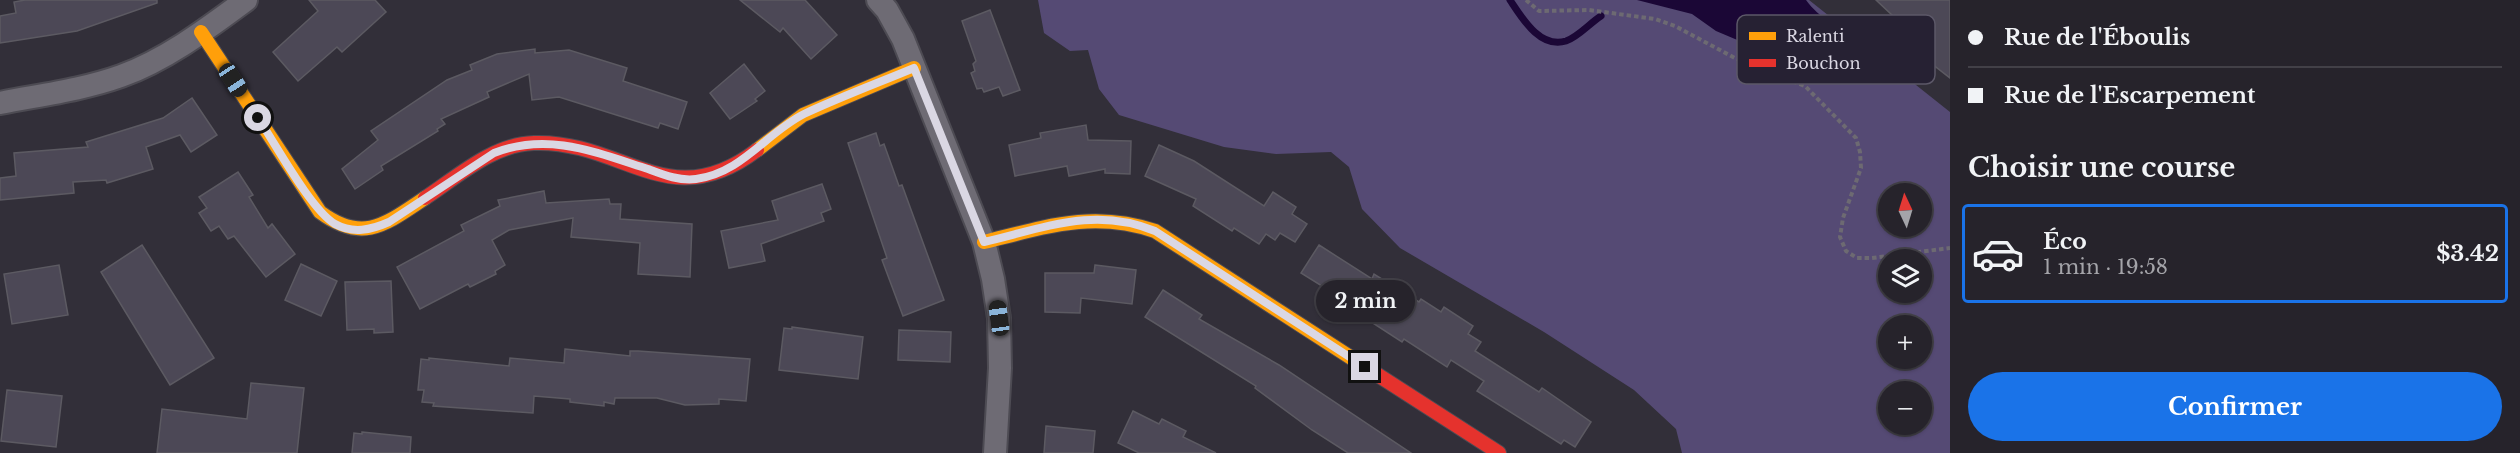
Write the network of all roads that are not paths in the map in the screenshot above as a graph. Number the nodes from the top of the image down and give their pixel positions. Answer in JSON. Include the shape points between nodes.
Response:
{"nodes":[{"id":1,"x":246,"y":0,"type":"edge"},
{"id":2,"x":878,"y":0,"type":"edge"},
{"id":3,"x":201,"y":32,"type":"junction"},
{"id":4,"x":914,"y":68,"type":"junction"},
{"id":5,"x":0,"y":103,"type":"edge"},
{"id":6,"x":984,"y":242,"type":"junction"},
{"id":7,"x":995,"y":453,"type":"edge"},
{"id":8,"x":1499,"y":453,"type":"edge"}],
"edges":[{"from":1,"to":3,"type":"street"},
{"from":2,"to":4,"type":"street","via":[[903,39]]},
{"from":3,"to":4,"type":"street","via":[[320,212],[335,224],[352,230],[371,230],[389,222],[494,153],[533,142],[575,147],[673,178],[707,176],[738,165],[803,115]]},
{"from":3,"to":5,"type":"street","via":[[123,76],[92,86]]},
{"from":4,"to":6,"type":"street"},
{"from":6,"to":7,"type":"street","via":[[999,318]]},
{"from":6,"to":8,"type":"street","via":[[1082,219],[1132,221],[1155,231]]}]}
